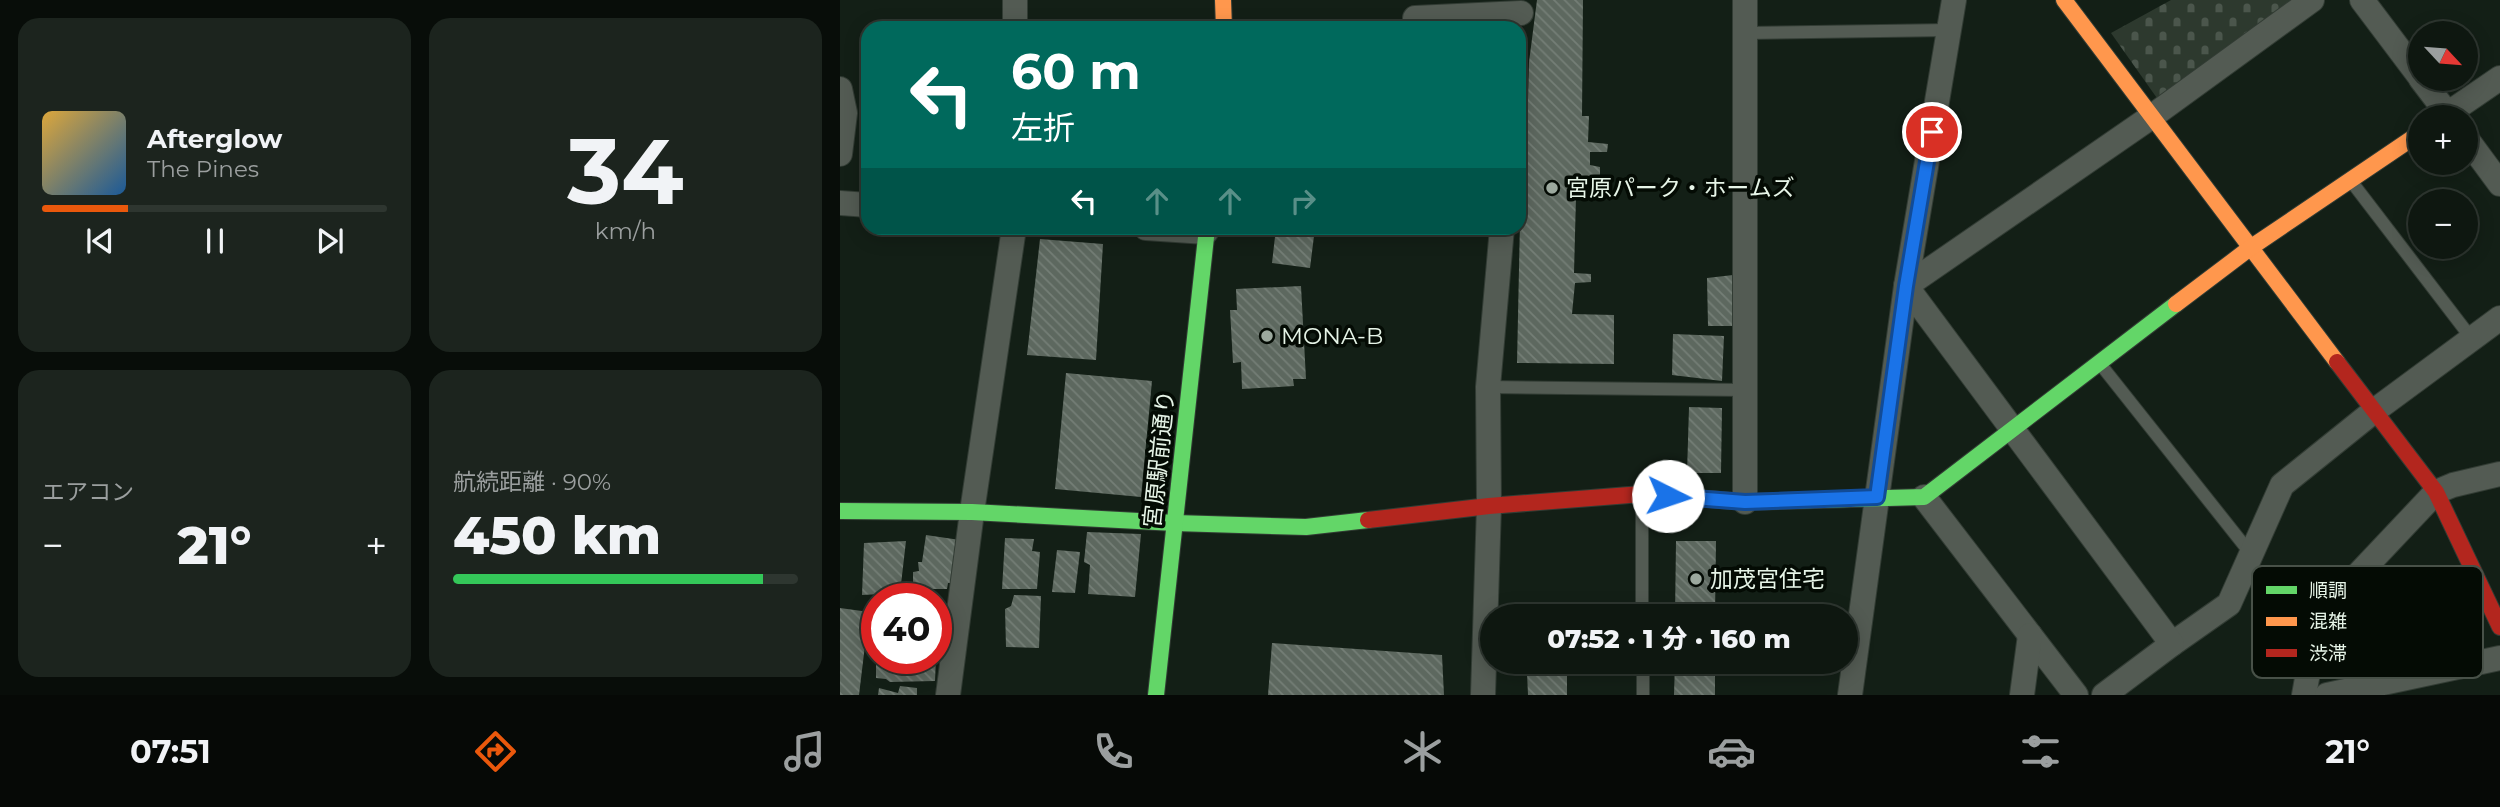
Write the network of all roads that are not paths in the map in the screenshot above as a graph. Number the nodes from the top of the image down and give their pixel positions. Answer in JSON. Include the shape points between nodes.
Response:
{"nodes":[{"id":1,"x":1015,"y":0,"type":"edge"},
{"id":2,"x":1223,"y":0,"type":"edge"},
{"id":3,"x":1745,"y":0,"type":"edge"},
{"id":4,"x":1954,"y":0,"type":"edge"},
{"id":5,"x":2064,"y":0,"type":"edge"},
{"id":6,"x":2312,"y":0,"type":"edge"},
{"id":7,"x":2362,"y":0,"type":"edge"},
{"id":8,"x":1521,"y":15,"type":"edge"},
{"id":9,"x":1415,"y":18,"type":"dead end"},
{"id":10,"x":1015,"y":21,"type":"edge"},
{"id":11,"x":1224,"y":21,"type":"edge"},
{"id":12,"x":1949,"y":30,"type":"junction"},
{"id":13,"x":1745,"y":33,"type":"junction"},
{"id":14,"x":2408,"y":61,"type":"edge"},
{"id":15,"x":2500,"y":78,"type":"edge"},
{"id":16,"x":840,"y":89,"type":"edge"},
{"id":17,"x":2462,"y":105,"type":"edge"},
{"id":18,"x":2151,"y":117,"type":"junction"},
{"id":19,"x":2408,"y":141,"type":"edge"},
{"id":20,"x":840,"y":154,"type":"edge"},
{"id":21,"x":2478,"y":154,"type":"edge"},
{"id":22,"x":2351,"y":180,"type":"junction"},
{"id":23,"x":2500,"y":184,"type":"edge"},
{"id":24,"x":840,"y":203,"type":"edge"},
{"id":25,"x":861,"y":204,"type":"edge"},
{"id":26,"x":1013,"y":235,"type":"edge"},
{"id":27,"x":1206,"y":235,"type":"edge"},
{"id":28,"x":1501,"y":235,"type":"edge"},
{"id":29,"x":2250,"y":248,"type":"junction"},
{"id":30,"x":1906,"y":286,"type":"junction"},
{"id":31,"x":2500,"y":318,"type":"edge"},
{"id":32,"x":2472,"y":339,"type":"junction"},
{"id":33,"x":2099,"y":363,"type":"junction"},
{"id":34,"x":1488,"y":387,"type":"junction"},
{"id":35,"x":1745,"y":390,"type":"junction"},
{"id":36,"x":2374,"y":411,"type":"junction"},
{"id":37,"x":2012,"y":429,"type":"junction"},
{"id":38,"x":2500,"y":474,"type":"edge"},
{"id":39,"x":2436,"y":492,"type":"junction"},
{"id":40,"x":1642,"y":494,"type":"junction"},
{"id":41,"x":1877,"y":497,"type":"junction"},
{"id":42,"x":1924,"y":497,"type":"junction"},
{"id":43,"x":1745,"y":502,"type":"junction"},
{"id":44,"x":1489,"y":506,"type":"junction"},
{"id":45,"x":840,"y":511,"type":"edge"},
{"id":46,"x":972,"y":512,"type":"junction"},
{"id":47,"x":1175,"y":523,"type":"junction"},
{"id":48,"x":2251,"y":554,"type":"junction"},
{"id":49,"x":2366,"y":566,"type":"edge"},
{"id":50,"x":2471,"y":566,"type":"edge"},
{"id":51,"x":2483,"y":591,"type":"edge"},
{"id":52,"x":1642,"y":604,"type":"edge"},
{"id":53,"x":2500,"y":627,"type":"edge"},
{"id":54,"x":2030,"y":635,"type":"junction"},
{"id":55,"x":2172,"y":644,"type":"junction"},
{"id":56,"x":1643,"y":674,"type":"edge"},
{"id":57,"x":2406,"y":678,"type":"edge"},
{"id":58,"x":948,"y":695,"type":"edge"},
{"id":59,"x":1156,"y":695,"type":"edge"},
{"id":60,"x":1483,"y":695,"type":"edge"},
{"id":61,"x":1643,"y":695,"type":"edge"},
{"id":62,"x":1850,"y":695,"type":"edge"},
{"id":63,"x":2022,"y":695,"type":"edge"},
{"id":64,"x":2076,"y":695,"type":"edge"},
{"id":65,"x":2104,"y":695,"type":"edge"},
{"id":66,"x":2327,"y":695,"type":"edge"}],
"edges":[{"from":1,"to":10,"type":"street"},
{"from":2,"to":11,"type":"street"},
{"from":3,"to":13,"type":"street"},
{"from":4,"to":12,"type":"street"},
{"from":5,"to":18,"type":"street"},
{"from":6,"to":18,"type":"street"},
{"from":7,"to":14,"type":"street"},
{"from":8,"to":9,"type":"street"},
{"from":12,"to":13,"type":"lane"},
{"from":12,"to":30,"type":"street"},
{"from":13,"to":35,"type":"street"},
{"from":15,"to":17,"type":"street"},
{"from":16,"to":20,"type":"street","via":[[845,113]]},
{"from":18,"to":29,"type":"street"},
{"from":18,"to":30,"type":"street"},
{"from":19,"to":22,"type":"street"},
{"from":21,"to":23,"type":"street"},
{"from":22,"to":29,"type":"street"},
{"from":22,"to":32,"type":"lane"},
{"from":24,"to":25,"type":"street"},
{"from":26,"to":46,"type":"street"},
{"from":27,"to":47,"type":"street","name":"宮原駅前通り"},
{"from":28,"to":34,"type":"street"},
{"from":29,"to":33,"type":"street"},
{"from":29,"to":36,"type":"street"},
{"from":30,"to":37,"type":"street"},
{"from":30,"to":41,"type":"street"},
{"from":31,"to":32,"type":"street"},
{"from":32,"to":36,"type":"street"},
{"from":33,"to":37,"type":"street"},
{"from":33,"to":48,"type":"lane"},
{"from":34,"to":35,"type":"lane"},
{"from":34,"to":44,"type":"street"},
{"from":35,"to":43,"type":"street"},
{"from":36,"to":39,"type":"street"},
{"from":36,"to":48,"type":"street","via":[[2282,485]]},
{"from":37,"to":42,"type":"street"},
{"from":37,"to":55,"type":"street"},
{"from":38,"to":39,"type":"street"},
{"from":39,"to":49,"type":"street"},
{"from":39,"to":50,"type":"street"},
{"from":40,"to":43,"type":"street"},
{"from":40,"to":44,"type":"street"},
{"from":40,"to":52,"type":"lane"},
{"from":41,"to":42,"type":"street"},
{"from":41,"to":43,"type":"street"},
{"from":41,"to":62,"type":"street"},
{"from":42,"to":54,"type":"street"},
{"from":44,"to":47,"type":"street","via":[[1306,527]]},
{"from":44,"to":60,"type":"street"},
{"from":45,"to":46,"type":"street"},
{"from":46,"to":47,"type":"street"},
{"from":46,"to":58,"type":"street"},
{"from":47,"to":59,"type":"street","name":"宮原駅前通り"},
{"from":48,"to":55,"type":"street","via":[[2229,604]]},
{"from":51,"to":53,"type":"street"},
{"from":54,"to":63,"type":"street"},
{"from":54,"to":64,"type":"street"},
{"from":55,"to":65,"type":"street"},
{"from":56,"to":61,"type":"lane"},
{"from":57,"to":66,"type":"street"}]}
